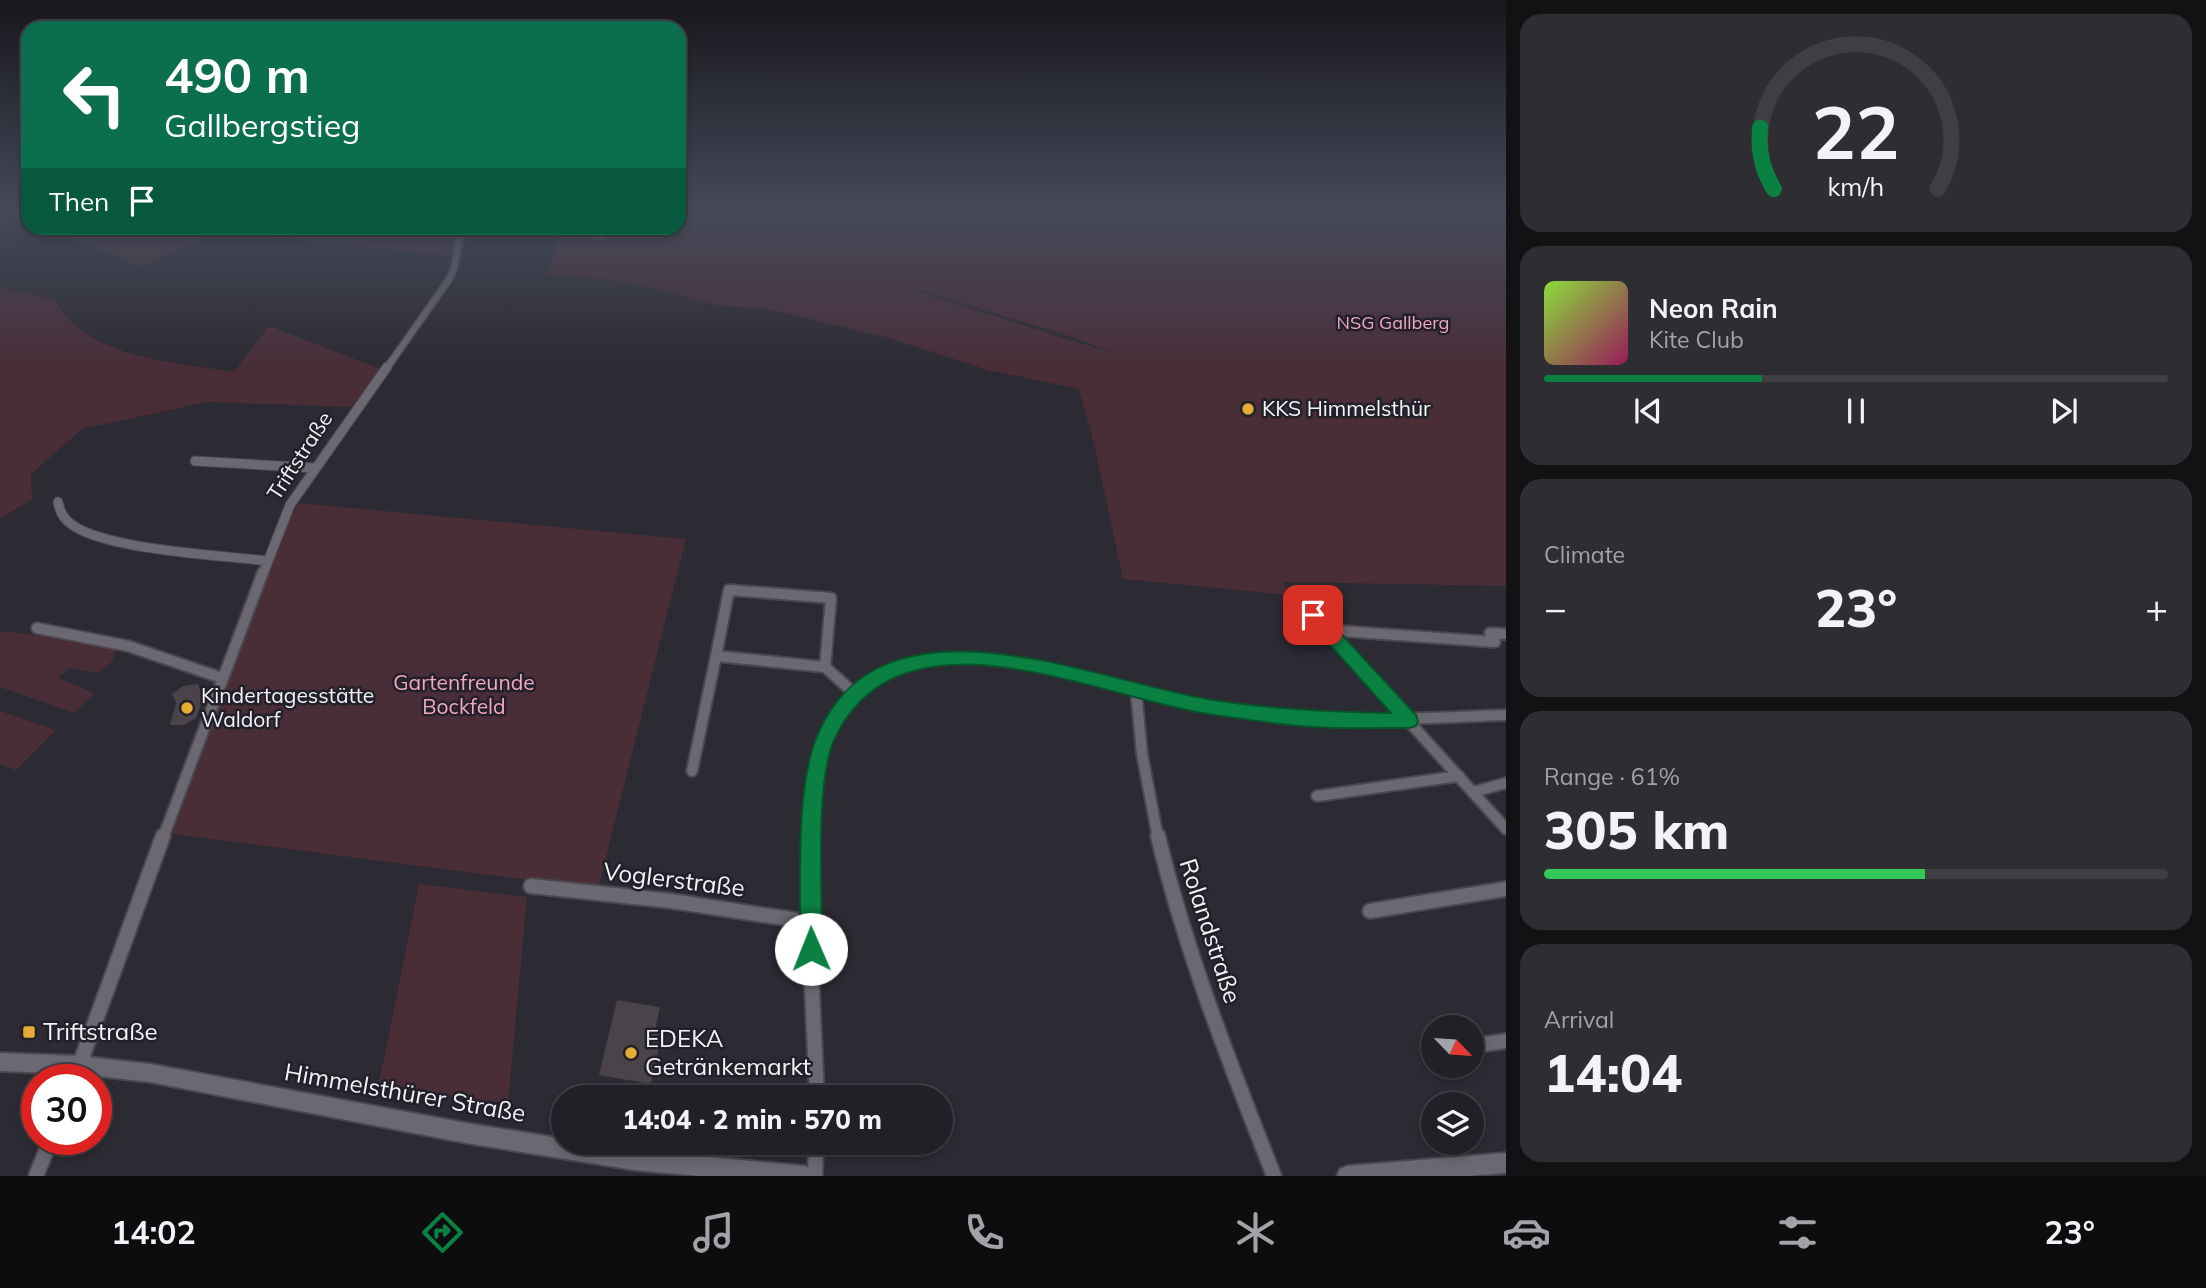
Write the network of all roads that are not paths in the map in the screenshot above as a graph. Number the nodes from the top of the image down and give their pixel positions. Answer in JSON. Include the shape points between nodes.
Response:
{"nodes":[{"id":1,"x":455,"y":263,"type":"edge"},
{"id":2,"x":195,"y":461,"type":"dead end"},
{"id":3,"x":315,"y":468,"type":"junction"},
{"id":4,"x":58,"y":502,"type":"dead end"},
{"id":5,"x":267,"y":561,"type":"junction"},
{"id":6,"x":1299,"y":600,"type":"dead end"},
{"id":7,"x":37,"y":628,"type":"dead end"},
{"id":8,"x":1326,"y":630,"type":"junction"},
{"id":9,"x":1506,"y":634,"type":"edge"},
{"id":10,"x":716,"y":656,"type":"junction"},
{"id":11,"x":825,"y":667,"type":"junction"},
{"id":12,"x":222,"y":678,"type":"junction"},
{"id":13,"x":1136,"y":691,"type":"junction"},
{"id":14,"x":854,"y":693,"type":"junction"},
{"id":15,"x":1506,"y":715,"type":"edge"},
{"id":16,"x":1409,"y":721,"type":"junction"},
{"id":17,"x":692,"y":771,"type":"dead end"},
{"id":18,"x":1459,"y":776,"type":"junction"},
{"id":19,"x":1506,"y":783,"type":"edge"},
{"id":20,"x":1473,"y":792,"type":"junction"},
{"id":21,"x":1317,"y":796,"type":"dead end"},
{"id":22,"x":1506,"y":829,"type":"edge"},
{"id":23,"x":531,"y":886,"type":"dead end"},
{"id":24,"x":1506,"y":889,"type":"edge"},
{"id":25,"x":1370,"y":911,"type":"dead end"},
{"id":26,"x":810,"y":922,"type":"junction"},
{"id":27,"x":1506,"y":1041,"type":"edge"},
{"id":28,"x":1484,"y":1044,"type":"edge"},
{"id":29,"x":0,"y":1062,"type":"edge"},
{"id":30,"x":80,"y":1064,"type":"edge"},
{"id":31,"x":21,"y":1065,"type":"edge"},
{"id":32,"x":112,"y":1075,"type":"edge"},
{"id":33,"x":817,"y":1085,"type":"edge"},
{"id":34,"x":45,"y":1155,"type":"edge"},
{"id":35,"x":816,"y":1155,"type":"edge"},
{"id":36,"x":1506,"y":1163,"type":"edge"},
{"id":37,"x":36,"y":1176,"type":"edge"},
{"id":38,"x":805,"y":1176,"type":"edge"},
{"id":39,"x":815,"y":1176,"type":"edge"},
{"id":40,"x":1274,"y":1176,"type":"edge"},
{"id":41,"x":1347,"y":1176,"type":"edge"}],
"edges":[{"from":1,"to":3,"type":"street","name":"Triftstraße","via":[[448,281]]},
{"from":2,"to":3,"type":"street"},
{"from":3,"to":5,"type":"street","name":"Triftstraße","via":[[290,505]]},
{"from":4,"to":5,"type":"street","via":[[61,514],[73,526],[112,542]]},
{"from":5,"to":12,"type":"street","name":"Triftstraße"},
{"from":6,"to":8,"type":"street"},
{"from":7,"to":12,"type":"street","via":[[128,646]]},
{"from":8,"to":9,"type":"street","via":[[1495,642],[1490,634]]},
{"from":8,"to":16,"type":"street"},
{"from":10,"to":11,"type":"street"},
{"from":10,"to":11,"type":"street","via":[[729,590],[831,597]]},
{"from":10,"to":17,"type":"street"},
{"from":11,"to":14,"type":"street"},
{"from":12,"to":30,"type":"street","name":"Triftstraße"},
{"from":13,"to":14,"type":"street","via":[[1028,666],[956,657],[895,667]]},
{"from":13,"to":16,"type":"street","via":[[1313,720]]},
{"from":13,"to":40,"type":"street","name":"Rolandstraße","via":[[1153,823],[1206,998]]},
{"from":14,"to":26,"type":"street","via":[[835,718],[819,757]]},
{"from":15,"to":16,"type":"street"},
{"from":16,"to":18,"type":"street"},
{"from":18,"to":20,"type":"street"},
{"from":18,"to":21,"type":"street"},
{"from":19,"to":20,"type":"street"},
{"from":20,"to":22,"type":"street"},
{"from":23,"to":26,"type":"street","name":"Voglerstraße"},
{"from":24,"to":25,"type":"street"},
{"from":26,"to":33,"type":"street"},
{"from":27,"to":28,"type":"street"},
{"from":29,"to":31,"type":"street","name":"Himmelsthürer Straße"},
{"from":32,"to":38,"type":"street","name":"Himmelsthürer Straße","via":[[211,1082],[353,1112],[622,1158]]},
{"from":34,"to":37,"type":"street"},
{"from":35,"to":39,"type":"street"},
{"from":36,"to":41,"type":"street"}]}
